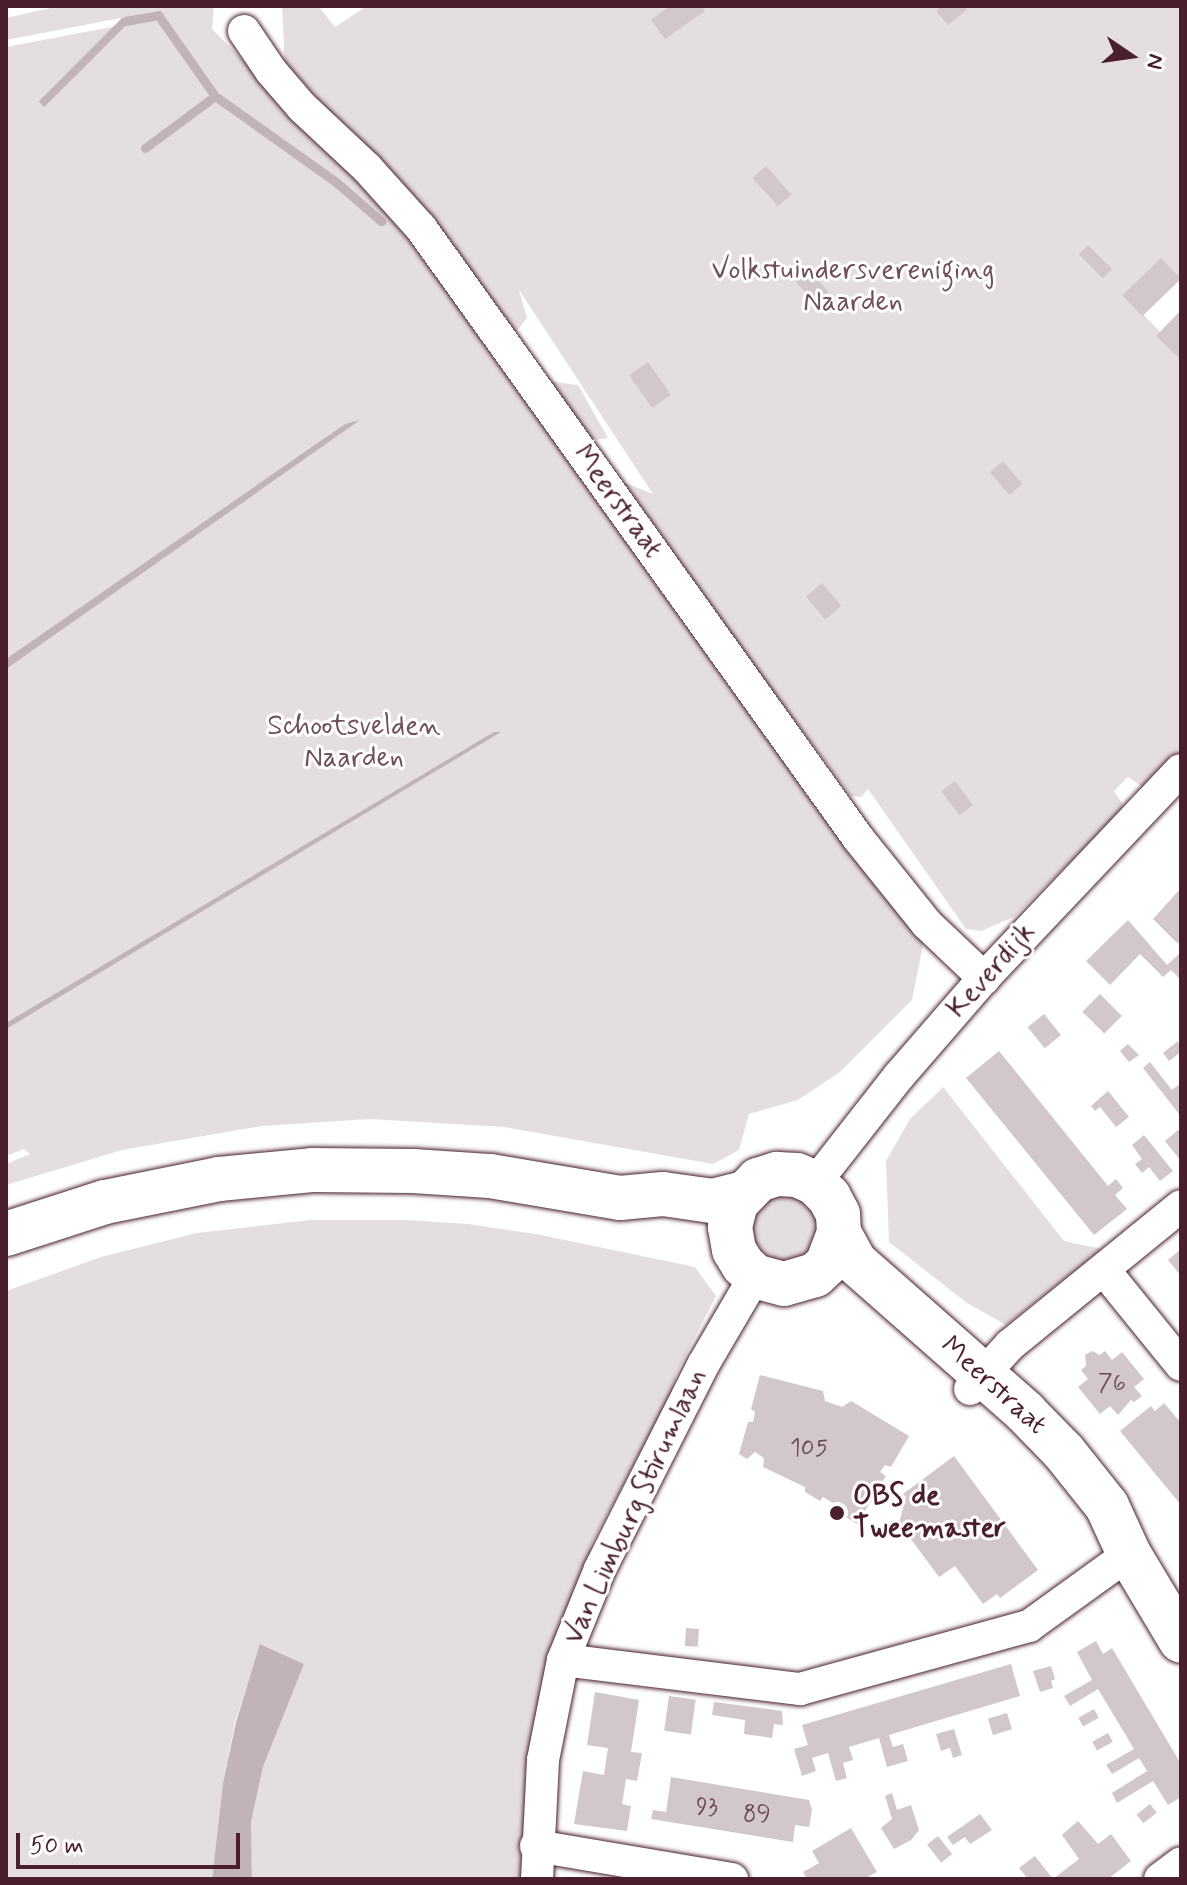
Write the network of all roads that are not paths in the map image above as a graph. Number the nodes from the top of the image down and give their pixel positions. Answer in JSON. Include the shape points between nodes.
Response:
{"nodes":[{"id":1,"x":244,"y":31,"type":"dead end"},
{"id":2,"x":1181,"y":770,"type":"edge"},
{"id":3,"x":984,"y":978,"type":"junction"},
{"id":4,"x":815,"y":1183,"type":"junction"},
{"id":5,"x":743,"y":1193,"type":"junction"},
{"id":6,"x":620,"y":1198,"type":"junction"},
{"id":7,"x":1181,"y":1206,"type":"edge"},
{"id":8,"x":839,"y":1233,"type":"junction"},
{"id":9,"x":6,"y":1234,"type":"edge"},
{"id":10,"x":745,"y":1263,"type":"junction"},
{"id":11,"x":1104,"y":1270,"type":"junction"},
{"id":12,"x":799,"y":1282,"type":"junction"},
{"id":13,"x":1181,"y":1365,"type":"edge"},
{"id":14,"x":975,"y":1383,"type":"junction"},
{"id":15,"x":1129,"y":1554,"type":"junction"},
{"id":16,"x":1181,"y":1641,"type":"edge"},
{"id":17,"x":563,"y":1660,"type":"junction"},
{"id":18,"x":536,"y":1846,"type":"junction"},
{"id":19,"x":1181,"y":1863,"type":"edge"},
{"id":20,"x":537,"y":1879,"type":"edge"},
{"id":21,"x":732,"y":1879,"type":"edge"},
{"id":22,"x":1160,"y":1879,"type":"edge"}],
"edges":[{"from":1,"to":3,"type":"street","name":"Meerstraat","via":[[302,107],[421,228],[858,838],[927,924]]},
{"from":2,"to":3,"type":"street","name":"Keverdijk"},
{"from":3,"to":4,"type":"street","name":"Keverdijk"},
{"from":4,"to":5,"type":"street","via":[[777,1174],[758,1180]]},
{"from":4,"to":8,"type":"street","via":[[838,1214]]},
{"from":5,"to":6,"type":"street","via":[[712,1201],[663,1194]]},
{"from":5,"to":10,"type":"street","via":[[732,1214]]},
{"from":6,"to":9,"type":"street","via":[[490,1176],[312,1170],[219,1179],[105,1202]]},
{"from":6,"to":10,"type":"street","via":[[722,1237]]},
{"from":7,"to":11,"type":"street"},
{"from":8,"to":12,"type":"street","via":[[827,1264]]},
{"from":8,"to":14,"type":"street","name":"Meerstraat","via":[[867,1275]]},
{"from":10,"to":12,"type":"street","via":[[784,1284]]},
{"from":10,"to":17,"type":"street","name":"Van Limburg Stirumlaan","via":[[703,1365],[600,1569]]},
{"from":11,"to":13,"type":"street"},
{"from":11,"to":14,"type":"street","via":[[1010,1345]]},
{"from":12,"to":14,"type":"street","name":"Meerstraat","via":[[849,1293]]},
{"from":14,"to":15,"type":"street","name":"Meerstraat"},
{"from":15,"to":16,"type":"street","name":"Meerstraat"},
{"from":15,"to":17,"type":"street","via":[[1029,1626],[800,1689]]},
{"from":17,"to":18,"type":"street","name":"Van Limburg Stirumlaan","via":[[543,1760]]},
{"from":18,"to":20,"type":"street","name":"Van Limburg Stirumlaan"},
{"from":18,"to":21,"type":"street"},
{"from":19,"to":22,"type":"street"}]}
